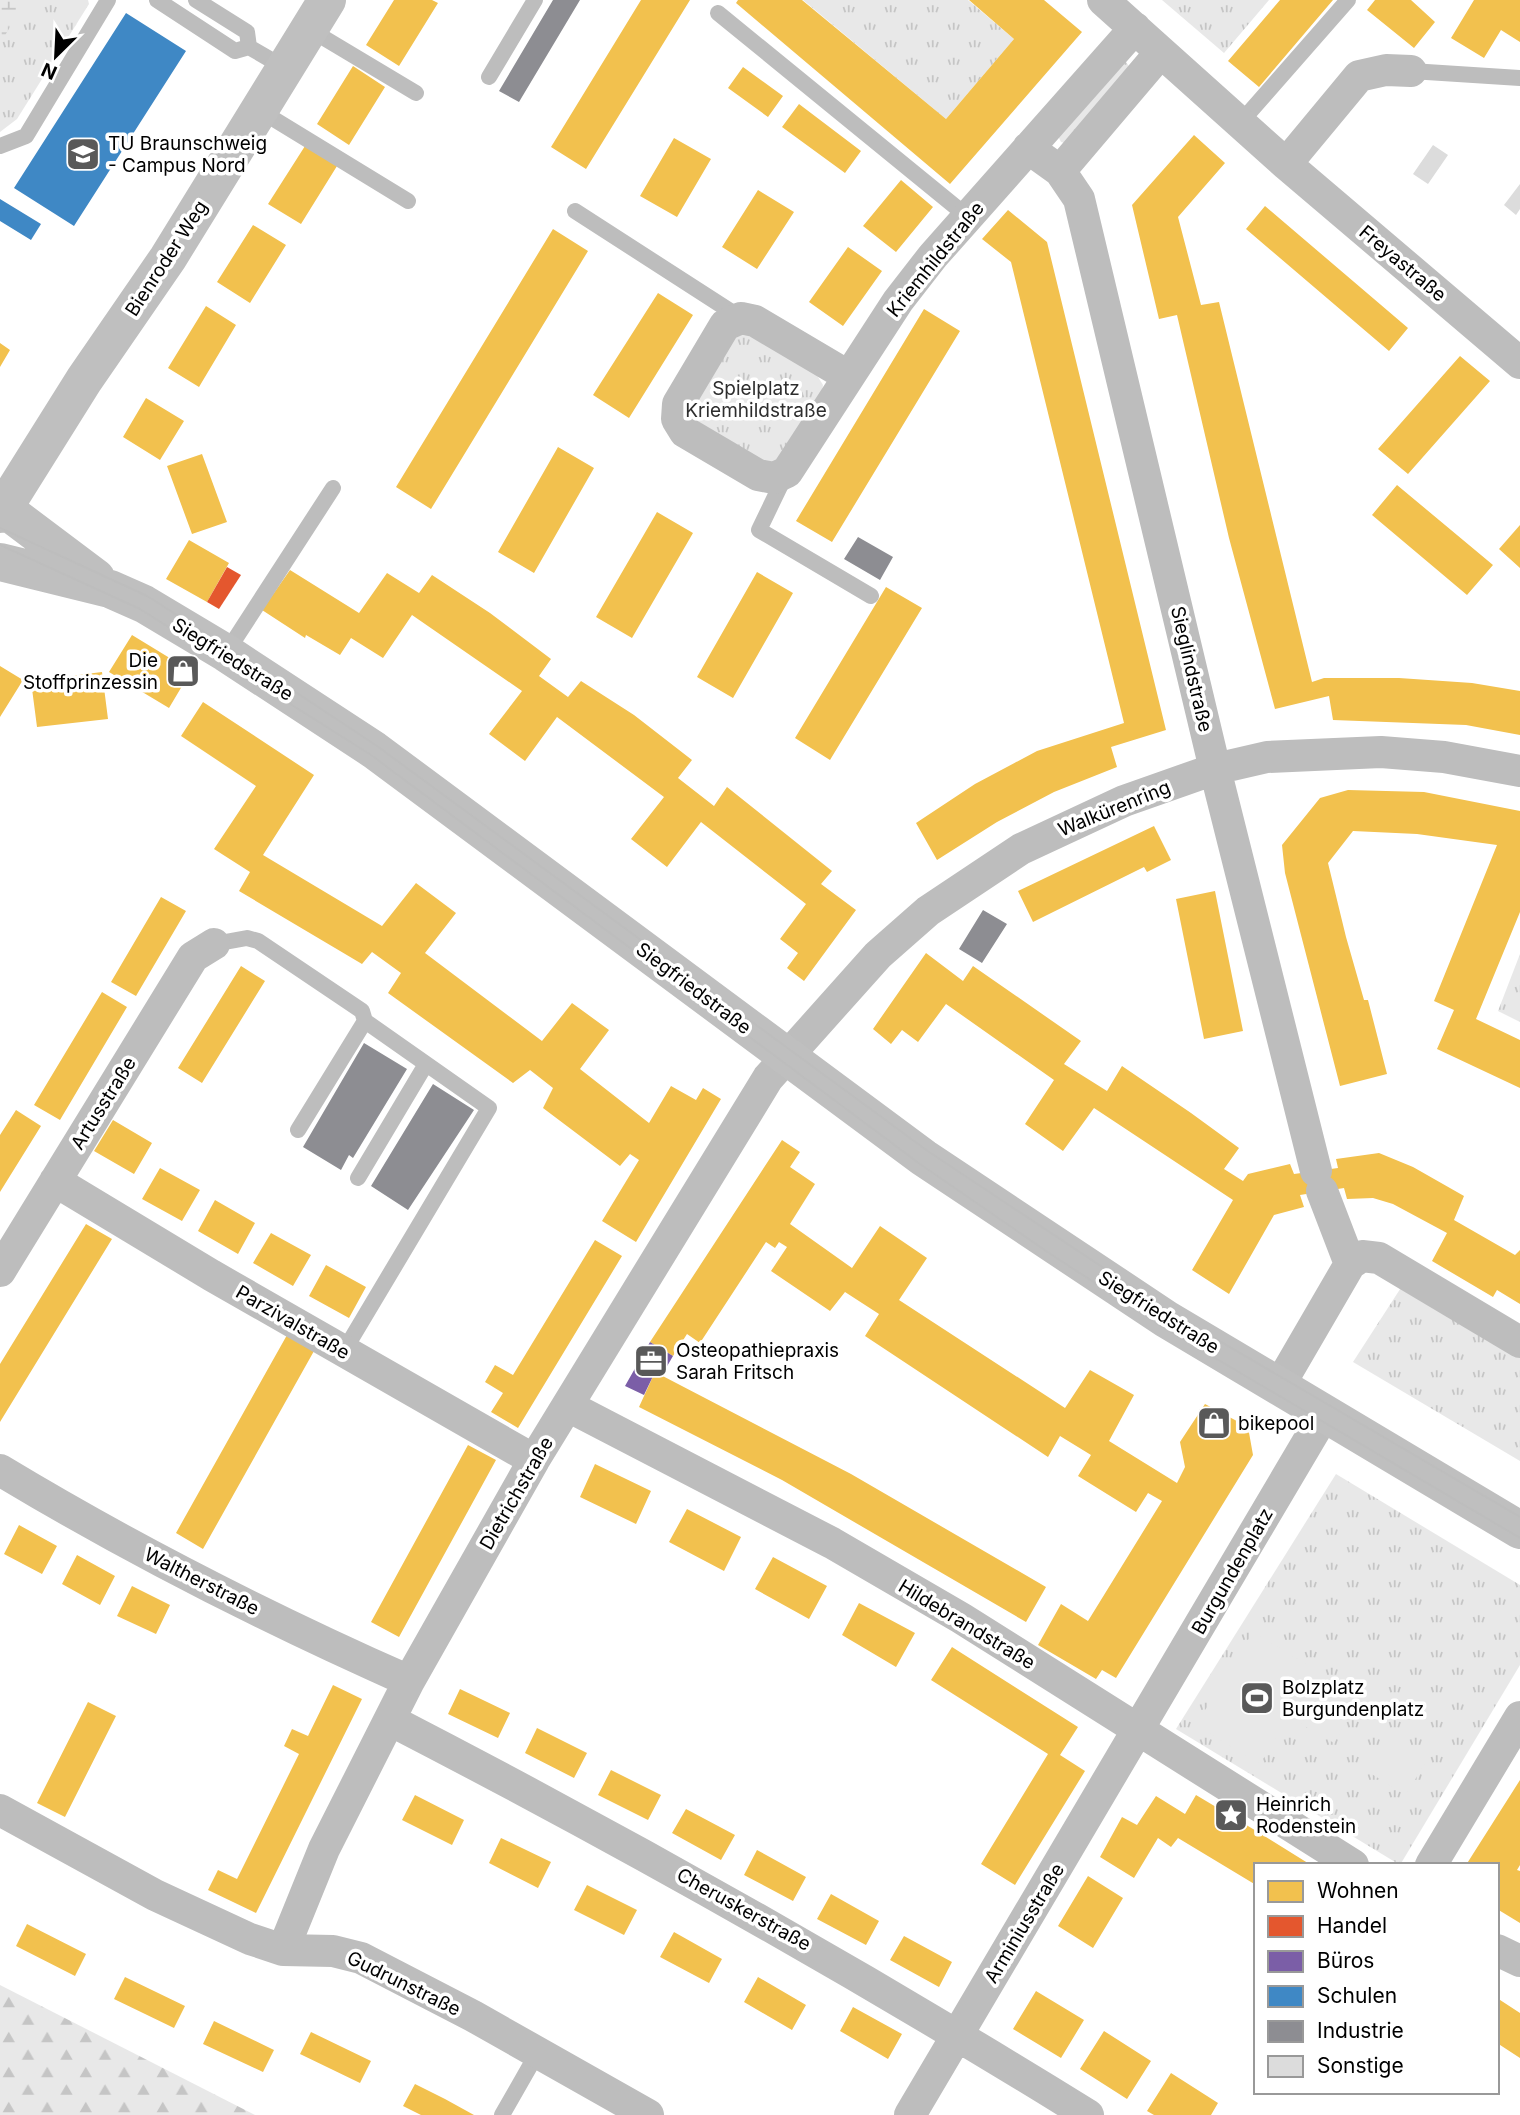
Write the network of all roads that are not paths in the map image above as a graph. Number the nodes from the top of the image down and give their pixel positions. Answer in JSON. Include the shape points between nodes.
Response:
{"nodes":[{"id":1,"x":108,"y":0,"type":"edge"},
{"id":2,"x":157,"y":0,"type":"edge"},
{"id":3,"x":196,"y":0,"type":"edge"},
{"id":4,"x":535,"y":0,"type":"edge"},
{"id":5,"x":1104,"y":0,"type":"edge"},
{"id":6,"x":1348,"y":0,"type":"edge"},
{"id":7,"x":718,"y":13,"type":"dead end"},
{"id":8,"x":318,"y":14,"type":"edge"},
{"id":9,"x":1135,"y":28,"type":"junction"},
{"id":10,"x":249,"y":47,"type":"junction"},
{"id":11,"x":1161,"y":52,"type":"junction"},
{"id":12,"x":285,"y":68,"type":"junction"},
{"id":13,"x":1411,"y":71,"type":"joint"},
{"id":14,"x":489,"y":77,"type":"dead end"},
{"id":15,"x":1520,"y":78,"type":"edge"},
{"id":16,"x":416,"y":93,"type":"dead end"},
{"id":17,"x":259,"y":110,"type":"junction"},
{"id":18,"x":1240,"y":123,"type":"junction"},
{"id":19,"x":0,"y":146,"type":"edge"},
{"id":20,"x":1028,"y":148,"type":"junction"},
{"id":21,"x":1286,"y":164,"type":"junction"},
{"id":22,"x":1060,"y":171,"type":"junction"},
{"id":23,"x":408,"y":201,"type":"dead end"},
{"id":24,"x":575,"y":211,"type":"dead end"},
{"id":25,"x":968,"y":217,"type":"junction"},
{"id":26,"x":741,"y":318,"type":"junction"},
{"id":27,"x":1520,"y":363,"type":"edge"},
{"id":28,"x":848,"y":376,"type":"junction"},
{"id":29,"x":787,"y":472,"type":"junction"},
{"id":30,"x":333,"y":488,"type":"dead end"},
{"id":31,"x":1,"y":509,"type":"edge"},
{"id":32,"x":0,"y":562,"type":"edge"},
{"id":33,"x":110,"y":589,"type":"junction"},
{"id":34,"x":871,"y":596,"type":"dead end"},
{"id":35,"x":226,"y":653,"type":"junction"},
{"id":36,"x":1215,"y":769,"type":"junction"},
{"id":37,"x":1520,"y":771,"type":"edge"},
{"id":38,"x":214,"y":944,"type":"joint"},
{"id":39,"x":365,"y":1021,"type":"junction"},
{"id":40,"x":786,"y":1056,"type":"junction"},
{"id":41,"x":426,"y":1064,"type":"junction"},
{"id":42,"x":299,"y":1130,"type":"dead end"},
{"id":43,"x":358,"y":1178,"type":"dead end"},
{"id":44,"x":55,"y":1181,"type":"junction"},
{"id":45,"x":1350,"y":1264,"type":"junction"},
{"id":46,"x":0,"y":1271,"type":"edge"},
{"id":47,"x":1520,"y":1342,"type":"edge"},
{"id":48,"x":344,"y":1351,"type":"junction"},
{"id":49,"x":1279,"y":1386,"type":"junction"},
{"id":50,"x":568,"y":1406,"type":"junction"},
{"id":51,"x":1325,"y":1413,"type":"junction"},
{"id":52,"x":534,"y":1460,"type":"junction"},
{"id":53,"x":0,"y":1470,"type":"edge"},
{"id":54,"x":1520,"y":1530,"type":"edge"},
{"id":55,"x":409,"y":1681,"type":"junction"},
{"id":56,"x":1520,"y":1717,"type":"edge"},
{"id":57,"x":390,"y":1720,"type":"junction"},
{"id":58,"x":1139,"y":1730,"type":"junction"},
{"id":59,"x":0,"y":1810,"type":"edge"},
{"id":60,"x":1350,"y":1863,"type":"edge"},
{"id":61,"x":1432,"y":1863,"type":"edge"},
{"id":62,"x":283,"y":1950,"type":"junction"},
{"id":63,"x":1499,"y":1951,"type":"edge"},
{"id":64,"x":1520,"y":1961,"type":"edge"},
{"id":65,"x":958,"y":2034,"type":"junction"},
{"id":66,"x":538,"y":2052,"type":"junction"},
{"id":67,"x":502,"y":2115,"type":"edge"},
{"id":68,"x":648,"y":2115,"type":"edge"},
{"id":69,"x":910,"y":2115,"type":"edge"},
{"id":70,"x":1088,"y":2115,"type":"edge"}],
"edges":[{"from":1,"to":19,"type":"lane","via":[[26,136]]},
{"from":2,"to":10,"type":"lane","via":[[235,51]]},
{"from":3,"to":10,"type":"lane","via":[[247,32]]},
{"from":4,"to":14,"type":"lane"},
{"from":5,"to":9,"type":"street","name":"Freyastraße"},
{"from":6,"to":18,"type":"lane"},
{"from":7,"to":25,"type":"lane"},
{"from":8,"to":12,"type":"street","name":"Bienroder Weg"},
{"from":8,"to":16,"type":"lane"},
{"from":9,"to":11,"type":"street","name":"Freyastraße"},
{"from":9,"to":20,"type":"street","name":"Kriemhildstraße"},
{"from":10,"to":12,"type":"lane"},
{"from":11,"to":18,"type":"street","name":"Freyastraße"},
{"from":11,"to":22,"type":"street"},
{"from":12,"to":17,"type":"street","name":"Bienroder Weg"},
{"from":13,"to":15,"type":"lane"},
{"from":13,"to":21,"type":"street","via":[[1359,76]]},
{"from":17,"to":23,"type":"lane"},
{"from":17,"to":31,"type":"street","name":"Bienroder Weg","via":[[168,258]]},
{"from":18,"to":21,"type":"street","name":"Freyastraße"},
{"from":20,"to":22,"type":"street"},
{"from":20,"to":25,"type":"street","name":"Kriemhildstraße"},
{"from":21,"to":27,"type":"street","name":"Freyastraße"},
{"from":22,"to":36,"type":"street","name":"Sieglindstraße","via":[[1079,199]]},
{"from":24,"to":26,"type":"lane"},
{"from":25,"to":28,"type":"street","name":"Kriemhildstraße","via":[[898,300]]},
{"from":26,"to":28,"type":"street","via":[[755,321]]},
{"from":26,"to":29,"type":"street","via":[[725,325],[678,404],[677,419],[685,432],[758,475],[774,478]]},
{"from":28,"to":29,"type":"street","name":"Kriemhildstraße"},
{"from":29,"to":34,"type":"lane","via":[[759,530]]},
{"from":30,"to":35,"type":"lane"},
{"from":31,"to":33,"type":"street","name":"Siegfriedstraße"},
{"from":32,"to":33,"type":"street","name":"Siegfriedstraße"},
{"from":33,"to":35,"type":"street","name":"Siegfriedstraße"},
{"from":35,"to":40,"type":"street","name":"Siegfriedstraße","via":[[374,750]]},
{"from":36,"to":37,"type":"street","name":"Walkürenring","via":[[1267,757],[1381,752],[1444,757]]},
{"from":36,"to":40,"type":"street","name":"Walkürenring","via":[[1069,824],[980,874],[878,954]]},
{"from":36,"to":45,"type":"street","name":"Sieglindstraße","via":[[1319,1181]]},
{"from":38,"to":39,"type":"lane","via":[[247,938],[258,941],[362,1011]]},
{"from":38,"to":44,"type":"street","name":"Artusstraße","via":[[193,957]]},
{"from":39,"to":41,"type":"lane"},
{"from":39,"to":42,"type":"lane"},
{"from":40,"to":49,"type":"street","name":"Siegfriedstraße","via":[[1054,1246]]},
{"from":40,"to":50,"type":"street","name":"Dietrichstraße","via":[[765,1083]]},
{"from":41,"to":43,"type":"lane"},
{"from":41,"to":48,"type":"lane","via":[[489,1108]]},
{"from":44,"to":46,"type":"street","name":"Artusstraße"},
{"from":44,"to":48,"type":"street","name":"Parzivalstraße"},
{"from":45,"to":47,"type":"street","via":[[1362,1256],[1379,1258]]},
{"from":45,"to":49,"type":"street"},
{"from":48,"to":52,"type":"street","name":"Parzivalstraße"},
{"from":49,"to":51,"type":"street","name":"Siegfriedstraße"},
{"from":50,"to":52,"type":"street","name":"Dietrichstraße"},
{"from":50,"to":58,"type":"street","name":"Hildebrandstraße","via":[[832,1543]]},
{"from":51,"to":54,"type":"street","name":"Siegfriedstraße"},
{"from":51,"to":58,"type":"street","name":"Burgundenplatz"},
{"from":52,"to":55,"type":"street","name":"Dietrichstraße"},
{"from":53,"to":55,"type":"street","name":"Waltherstraße","via":[[195,1579]]},
{"from":55,"to":57,"type":"street","name":"Dietrichstraße"},
{"from":56,"to":61,"type":"street"},
{"from":57,"to":62,"type":"street","name":"Dietrichstraße","via":[[324,1849]]},
{"from":57,"to":65,"type":"street","name":"Cheruskerstraße","via":[[674,1870]]},
{"from":58,"to":60,"type":"street","name":"Hildebrandstraße"},
{"from":58,"to":65,"type":"street","name":"Arminiusstraße"},
{"from":59,"to":62,"type":"street","name":"Gudrunstraße","via":[[155,1895]]},
{"from":62,"to":66,"type":"street","name":"Gudrunstraße","via":[[333,1951],[360,1958]]},
{"from":63,"to":64,"type":"street"},
{"from":65,"to":69,"type":"street","name":"Arminiusstraße"},
{"from":65,"to":70,"type":"street","name":"Cheruskerstraße"},
{"from":66,"to":67,"type":"lane"},
{"from":66,"to":68,"type":"street","name":"Gudrunstraße"}]}
